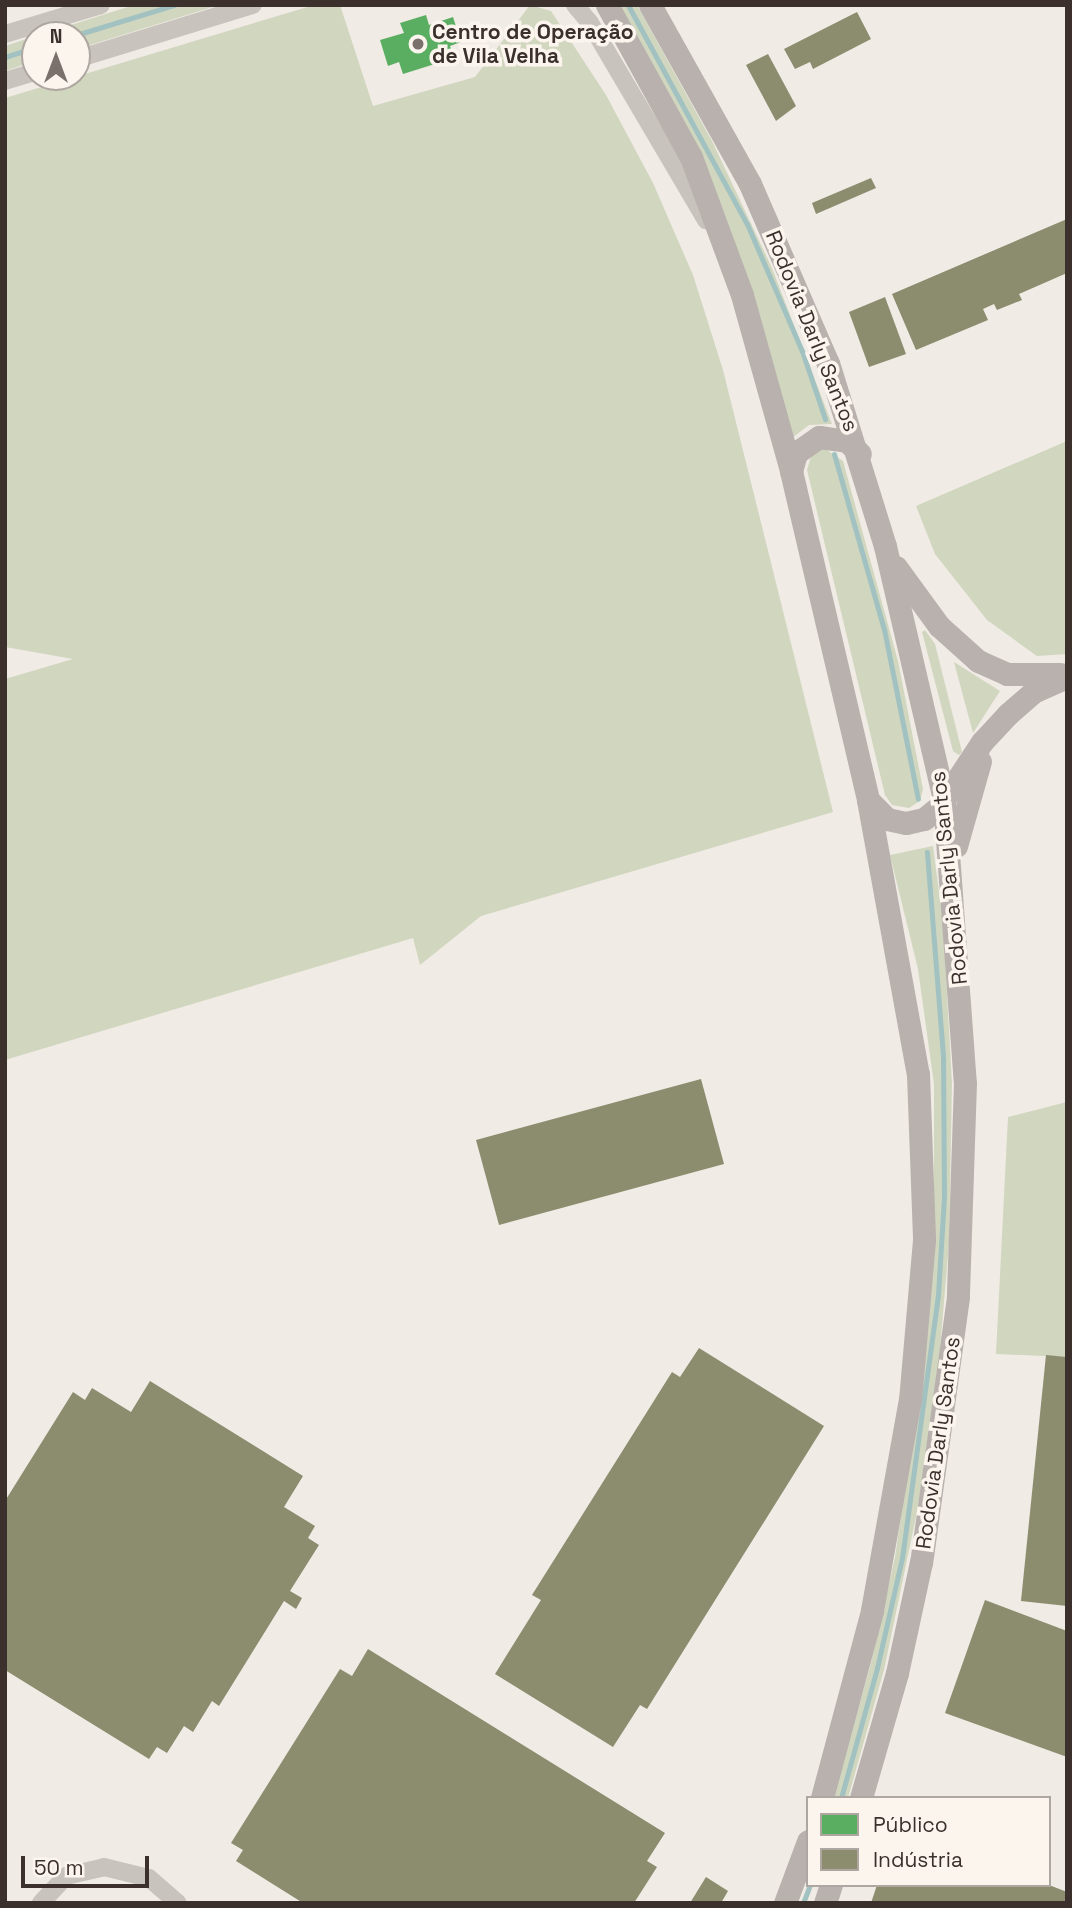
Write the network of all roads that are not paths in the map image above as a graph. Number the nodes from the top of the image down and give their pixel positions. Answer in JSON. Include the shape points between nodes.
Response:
{"nodes":[{"id":1,"x":101,"y":5,"type":"edge"},
{"id":2,"x":253,"y":5,"type":"edge"},
{"id":3,"x":575,"y":5,"type":"edge"},
{"id":4,"x":607,"y":5,"type":"edge"},
{"id":5,"x":650,"y":5,"type":"edge"},
{"id":6,"x":5,"y":34,"type":"edge"},
{"id":7,"x":91,"y":55,"type":"edge"},
{"id":8,"x":734,"y":267,"type":"junction"},
{"id":9,"x":860,"y":454,"type":"junction"},
{"id":10,"x":791,"y":471,"type":"junction"},
{"id":11,"x":886,"y":546,"type":"junction"},
{"id":12,"x":1067,"y":675,"type":"edge"},
{"id":13,"x":1008,"y":714,"type":"junction"},
{"id":14,"x":944,"y":799,"type":"junction"},
{"id":15,"x":867,"y":800,"type":"junction"},
{"id":16,"x":953,"y":899,"type":"junction"},
{"id":17,"x":823,"y":1796,"type":"edge"},
{"id":18,"x":862,"y":1796,"type":"edge"},
{"id":19,"x":806,"y":1845,"type":"edge"},
{"id":20,"x":41,"y":1903,"type":"edge"},
{"id":21,"x":178,"y":1903,"type":"edge"},
{"id":22,"x":785,"y":1903,"type":"edge"}],
"edges":[{"from":1,"to":6,"type":"street"},
{"from":2,"to":7,"type":"street"},
{"from":3,"to":8,"type":"street"},
{"from":4,"to":8,"type":"main road","name":"Rodovia Darly Santos","via":[[691,157]]},
{"from":5,"to":9,"type":"main road","name":"Rodovia Darly Santos","via":[[764,213],[816,332]]},
{"from":8,"to":10,"type":"main road","name":"Rodovia Darly Santos"},
{"from":9,"to":10,"type":"main road","via":[[847,441],[819,437],[796,453]]},
{"from":9,"to":11,"type":"main road","name":"Rodovia Darly Santos"},
{"from":10,"to":15,"type":"main road","name":"Rodovia Darly Santos"},
{"from":11,"to":12,"type":"main road","via":[[922,606],[978,661],[1023,676]]},
{"from":11,"to":14,"type":"main road","name":"Rodovia Darly Santos"},
{"from":12,"to":13,"type":"main road","via":[[1033,692]]},
{"from":13,"to":14,"type":"main road"},
{"from":13,"to":16,"type":"main road","via":[[979,762],[964,805],[955,850]]},
{"from":14,"to":15,"type":"main road","via":[[924,819],[906,823],[887,819]]},
{"from":14,"to":16,"type":"main road","name":"Rodovia Darly Santos"},
{"from":15,"to":17,"type":"main road","name":"Rodovia Darly Santos","via":[[918,1074],[924,1240],[910,1399],[889,1529],[861,1664]]},
{"from":16,"to":18,"type":"main road","name":"Rodovia Darly Santos","via":[[965,1136],[953,1350],[921,1562]]},
{"from":19,"to":22,"type":"main road"},
{"from":20,"to":21,"type":"street","via":[[66,1876],[104,1867],[149,1878]]}]}
